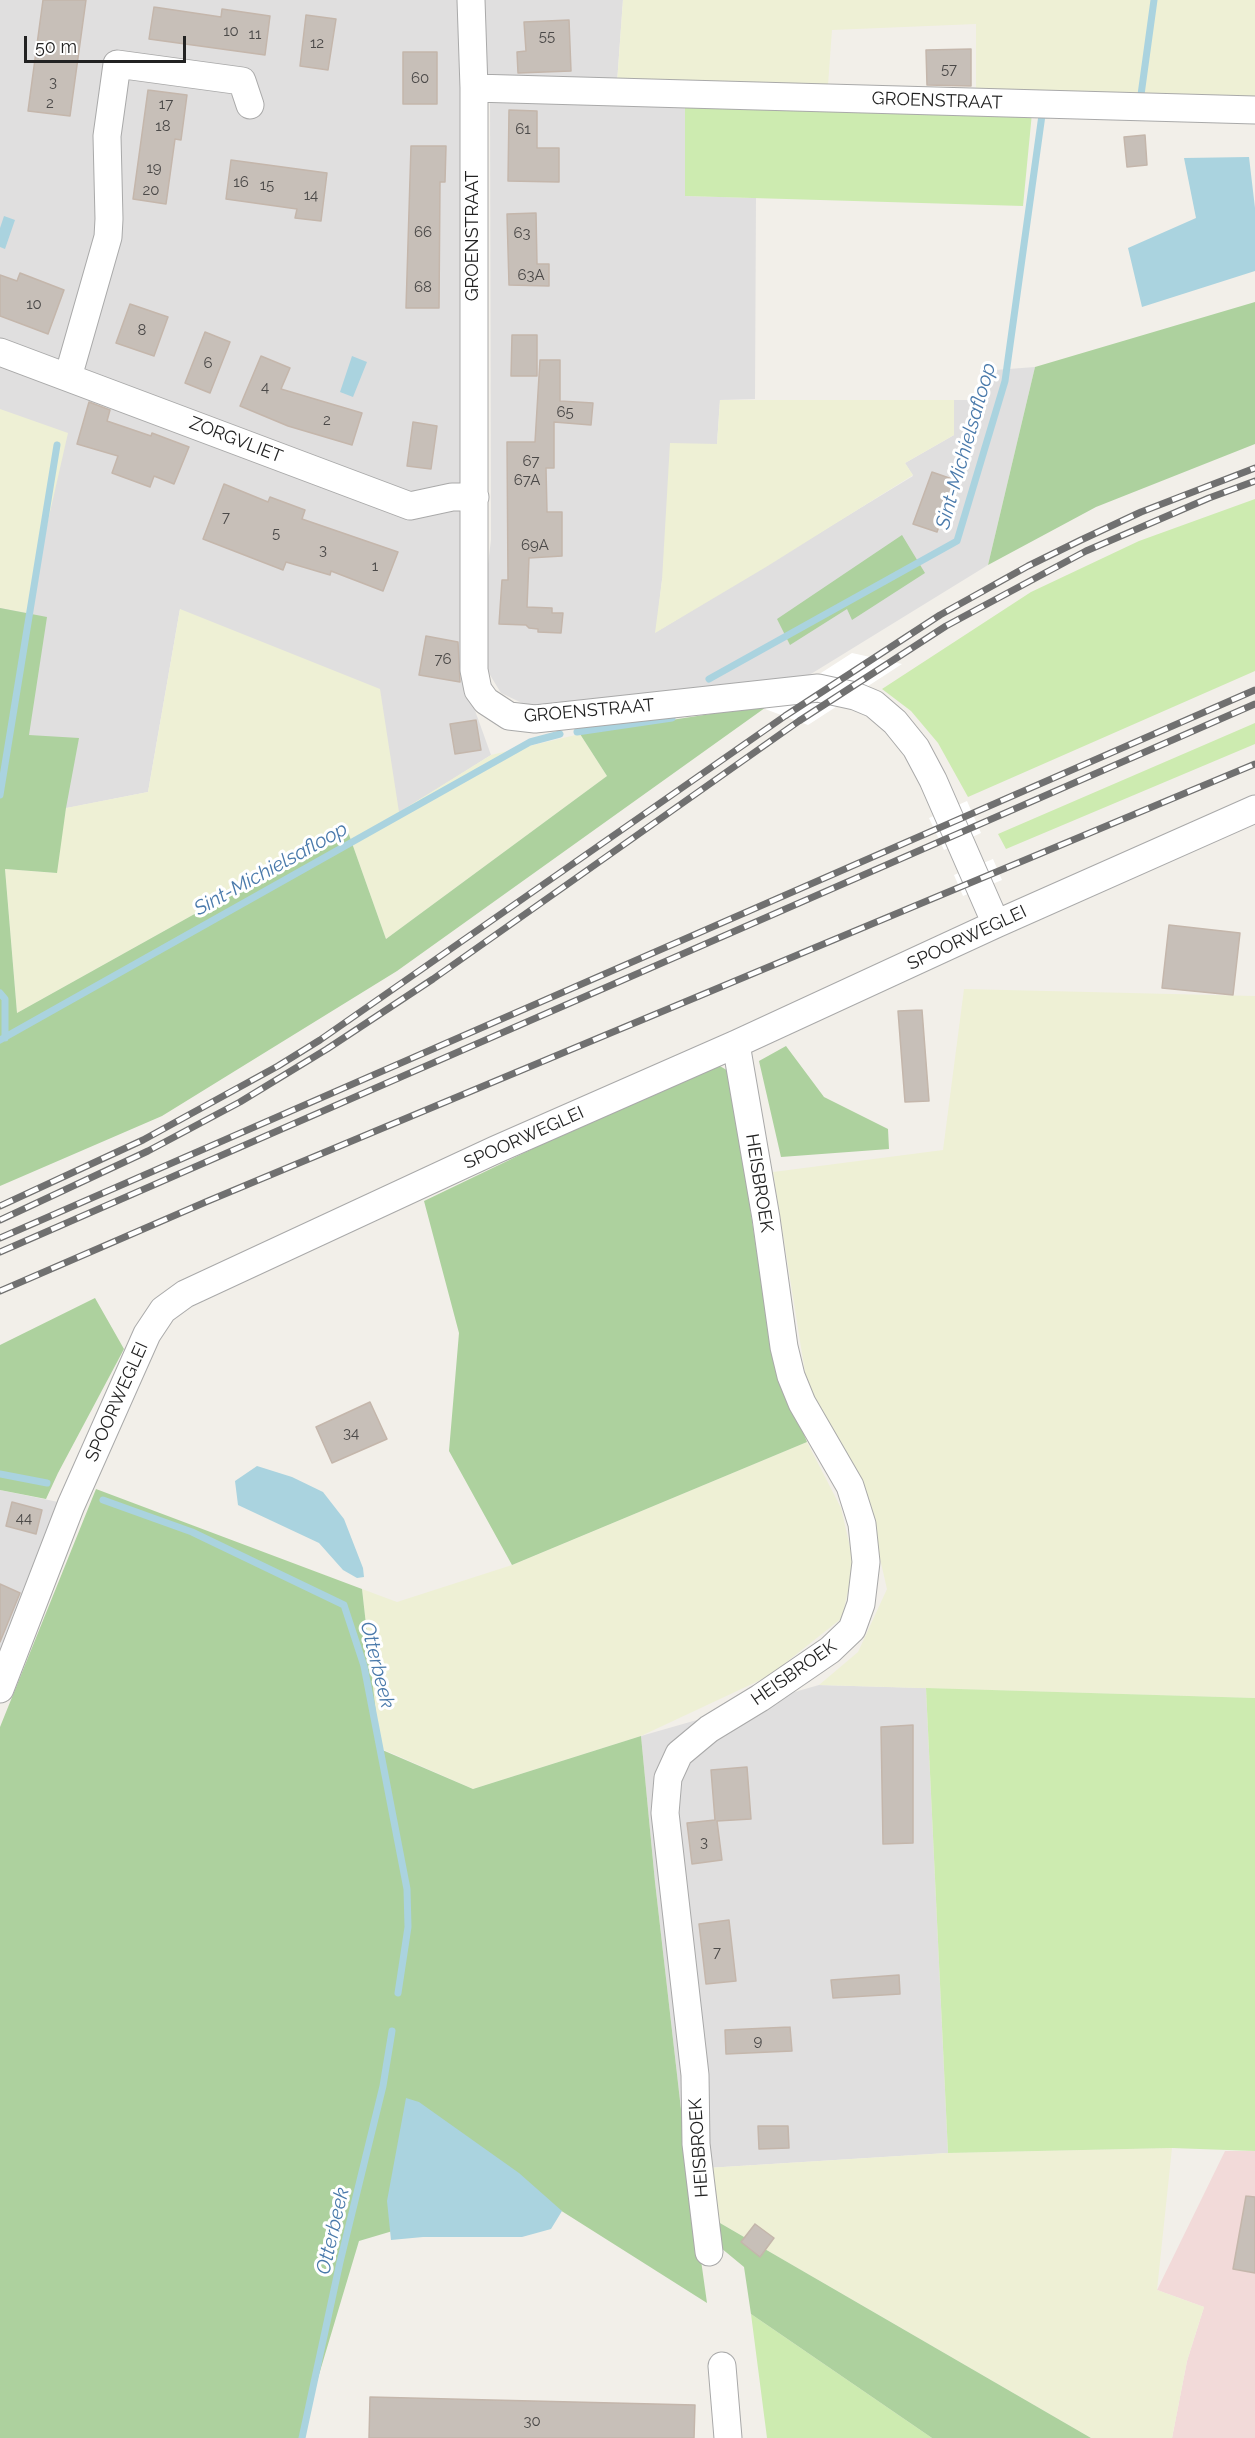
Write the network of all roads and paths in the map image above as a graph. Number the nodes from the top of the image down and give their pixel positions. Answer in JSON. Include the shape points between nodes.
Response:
{"nodes":[{"id":1,"x":471,"y":0,"type":"edge"},
{"id":2,"x":474,"y":88,"type":"junction"},
{"id":3,"x":250,"y":105,"type":"dead end"},
{"id":4,"x":1255,"y":110,"type":"edge"},
{"id":5,"x":0,"y":352,"type":"edge"},
{"id":6,"x":68,"y":377,"type":"junction"},
{"id":7,"x":475,"y":496,"type":"junction"},
{"id":8,"x":1255,"y":809,"type":"edge"},
{"id":9,"x":996,"y":924,"type":"junction"},
{"id":10,"x":736,"y":1044,"type":"junction"},
{"id":11,"x":1,"y":1681,"type":"edge"},
{"id":12,"x":709,"y":2252,"type":"dead end"},
{"id":13,"x":722,"y":2366,"type":"dead end"},
{"id":14,"x":728,"y":2438,"type":"edge"}],
"edges":[{"from":1,"to":2,"type":"street","name":"GROENSTRAAT"},
{"from":2,"to":4,"type":"street","name":"GROENSTRAAT"},
{"from":2,"to":7,"type":"street","name":"GROENSTRAAT"},
{"from":3,"to":6,"type":"street","via":[[242,81],[117,64],[107,136],[108,237]]},
{"from":5,"to":6,"type":"street","name":"ZORGVLIET"},
{"from":6,"to":7,"type":"street","name":"ZORGVLIET","via":[[410,506]]},
{"from":7,"to":9,"type":"street","name":"GROENSTRAAT","via":[[474,670],[478,690],[486,701],[509,716],[535,719],[818,688],[874,704],[916,747]]},
{"from":8,"to":9,"type":"street","name":"SPOORWEGLEI"},
{"from":9,"to":10,"type":"street","name":"SPOORWEGLEI"},
{"from":10,"to":11,"type":"street","name":"SPOORWEGLEI","via":[[184,1294],[163,1310],[147,1334],[72,1505]]},
{"from":10,"to":12,"type":"street","name":"HEISBROEK","via":[[786,1357],[802,1403],[850,1486],[862,1524],[866,1562],[861,1604],[852,1629],[830,1650],[679,1754],[668,1778],[665,1813],[695,2075],[696,2144]]},
{"from":13,"to":14,"type":"street"}]}
